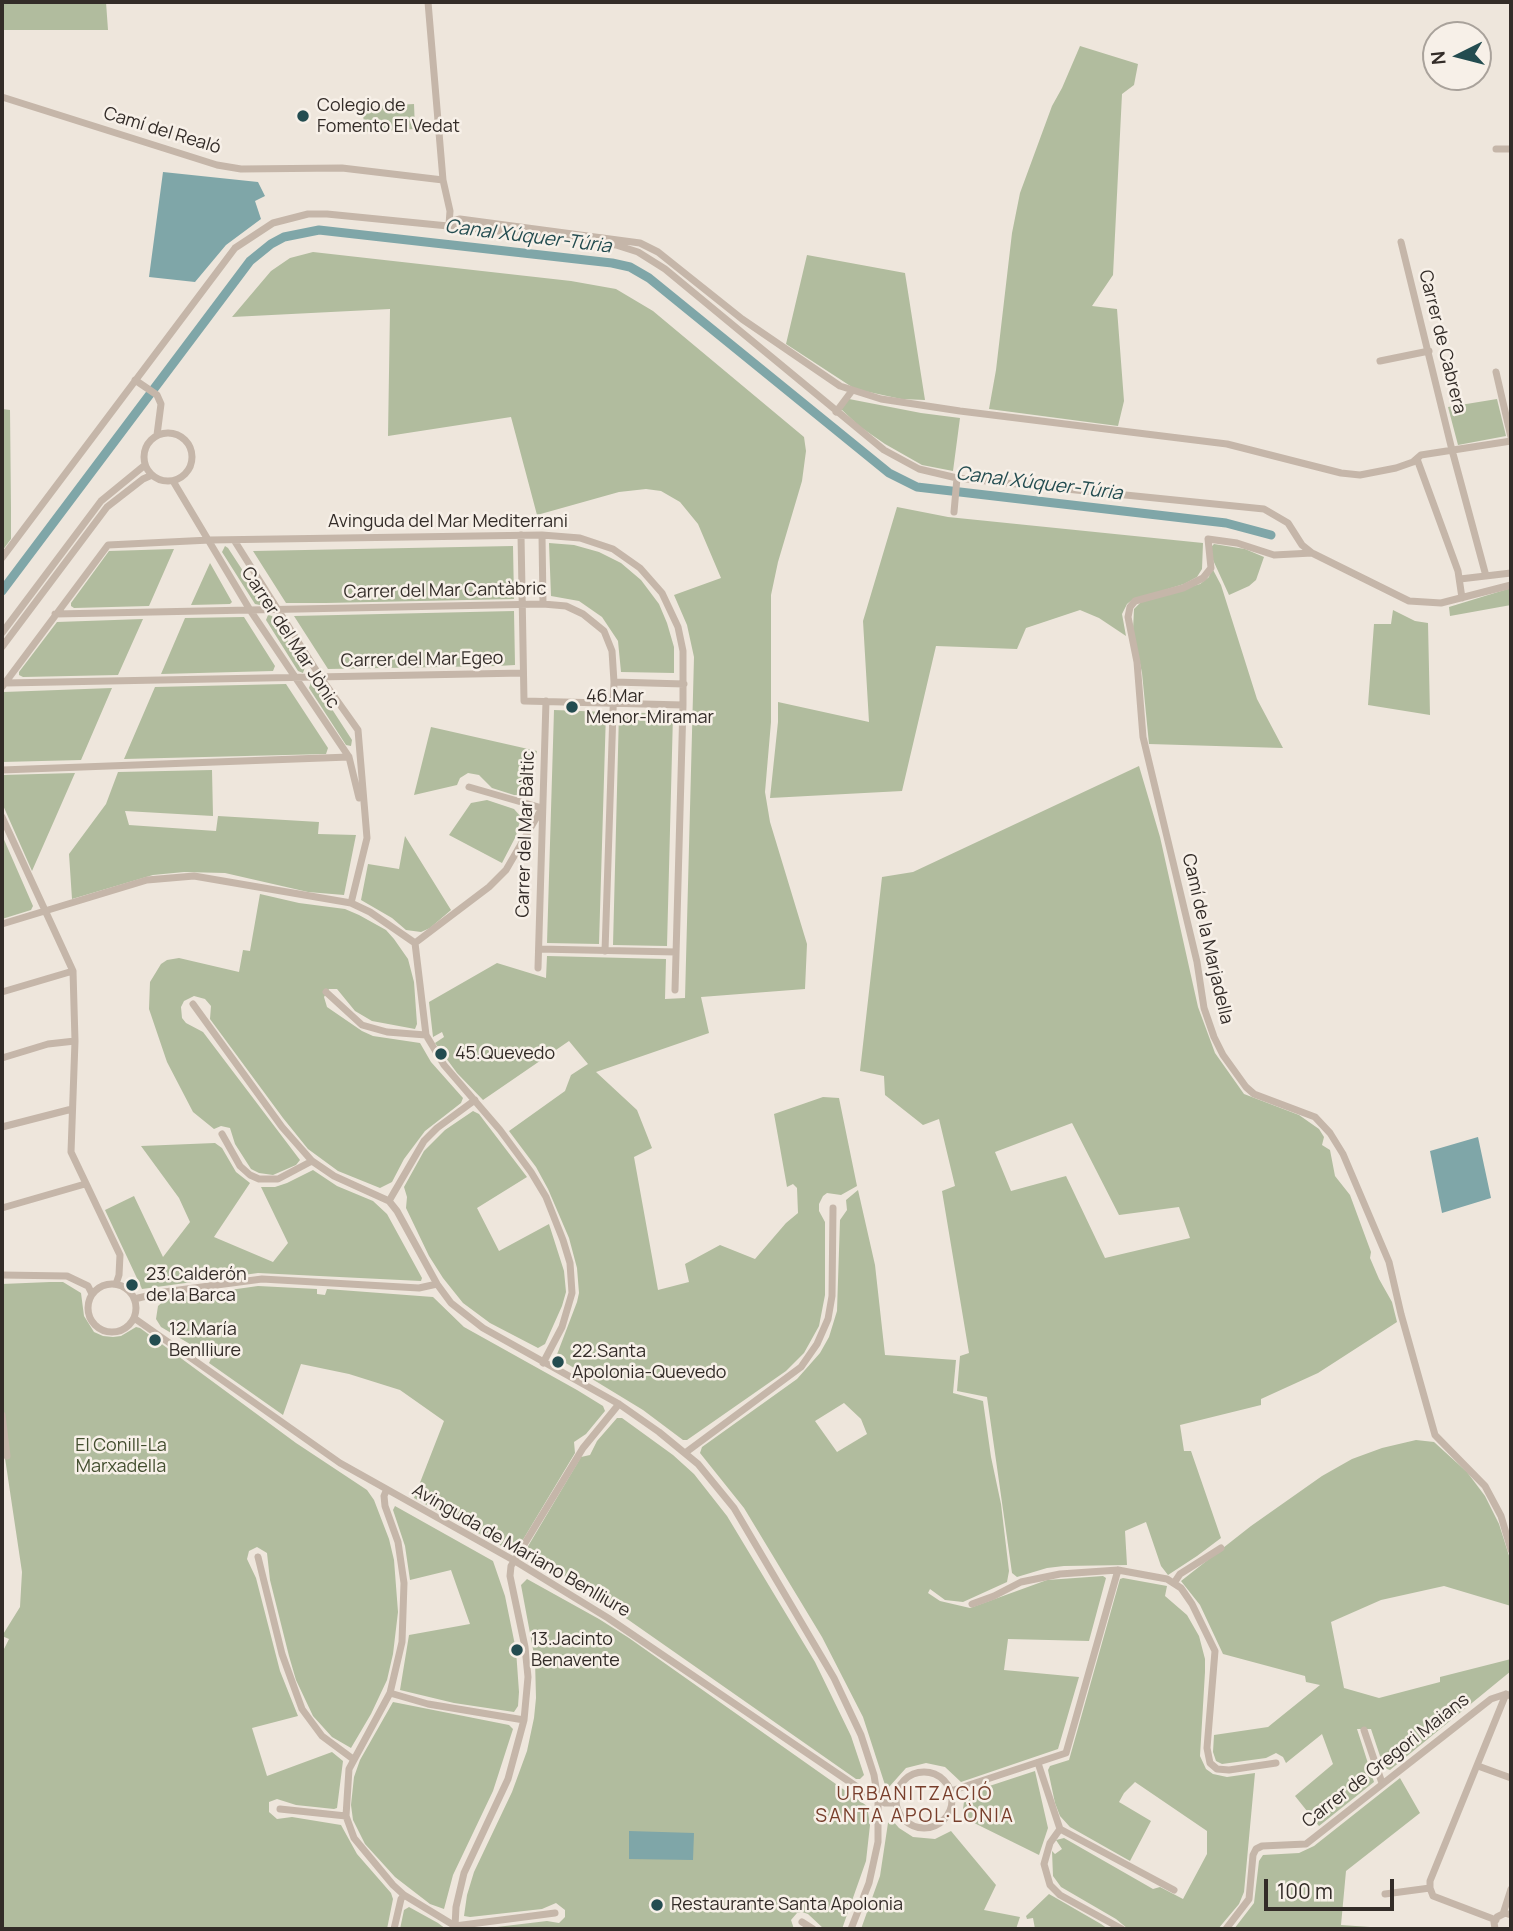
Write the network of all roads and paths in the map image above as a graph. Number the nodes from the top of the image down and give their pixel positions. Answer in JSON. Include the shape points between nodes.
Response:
{"nodes":[{"id":1,"x":428,"y":2,"type":"edge"},
{"id":2,"x":2,"y":97,"type":"edge"},
{"id":3,"x":1496,"y":149,"type":"dead end"},
{"id":4,"x":1511,"y":149,"type":"edge"},
{"id":5,"x":443,"y":180,"type":"junction"},
{"id":6,"x":450,"y":211,"type":"junction"},
{"id":7,"x":460,"y":219,"type":"junction"},
{"id":8,"x":449,"y":226,"type":"junction"},
{"id":9,"x":1401,"y":242,"type":"dead end"},
{"id":10,"x":733,"y":313,"type":"junction"},
{"id":11,"x":727,"y":321,"type":"junction"},
{"id":12,"x":1429,"y":351,"type":"junction"},
{"id":13,"x":1380,"y":361,"type":"dead end"},
{"id":14,"x":1496,"y":372,"type":"dead end"},
{"id":15,"x":138,"y":382,"type":"junction"},
{"id":16,"x":850,"y":392,"type":"junction"},
{"id":17,"x":836,"y":412,"type":"junction"},
{"id":18,"x":157,"y":435,"type":"junction"},
{"id":19,"x":1511,"y":439,"type":"edge"},
{"id":20,"x":1452,"y":450,"type":"junction"},
{"id":21,"x":1417,"y":459,"type":"junction"},
{"id":22,"x":145,"y":465,"type":"junction"},
{"id":23,"x":152,"y":475,"type":"junction"},
{"id":24,"x":957,"y":478,"type":"junction"},
{"id":25,"x":173,"y":481,"type":"junction"},
{"id":26,"x":954,"y":511,"type":"dead end"},
{"id":27,"x":521,"y":535,"type":"junction"},
{"id":28,"x":542,"y":535,"type":"junction"},
{"id":29,"x":210,"y":540,"type":"junction"},
{"id":30,"x":234,"y":540,"type":"junction"},
{"id":31,"x":1312,"y":553,"type":"junction"},
{"id":32,"x":2,"y":558,"type":"edge"},
{"id":33,"x":1511,"y":573,"type":"edge"},
{"id":34,"x":1486,"y":576,"type":"junction"},
{"id":35,"x":1460,"y":579,"type":"junction"},
{"id":36,"x":1511,"y":585,"type":"edge"},
{"id":37,"x":1462,"y":598,"type":"junction"},
{"id":38,"x":543,"y":604,"type":"junction"},
{"id":39,"x":522,"y":605,"type":"junction"},
{"id":40,"x":250,"y":610,"type":"junction"},
{"id":41,"x":278,"y":610,"type":"junction"},
{"id":42,"x":55,"y":614,"type":"junction"},
{"id":43,"x":2,"y":633,"type":"edge"},
{"id":44,"x":2,"y":647,"type":"edge"},
{"id":45,"x":523,"y":673,"type":"junction"},
{"id":46,"x":296,"y":678,"type":"junction"},
{"id":47,"x":321,"y":678,"type":"junction"},
{"id":48,"x":614,"y":682,"type":"junction"},
{"id":49,"x":684,"y":684,"type":"junction"},
{"id":50,"x":3,"y":685,"type":"edge"},
{"id":51,"x":545,"y":701,"type":"junction"},
{"id":52,"x":613,"y":703,"type":"junction"},
{"id":53,"x":683,"y":705,"type":"junction"},
{"id":54,"x":349,"y":757,"type":"junction"},
{"id":55,"x":2,"y":769,"type":"edge"},
{"id":56,"x":469,"y":787,"type":"dead end"},
{"id":57,"x":542,"y":808,"type":"junction"},
{"id":58,"x":2,"y":817,"type":"edge"},
{"id":59,"x":364,"y":819,"type":"junction"},
{"id":60,"x":351,"y":903,"type":"junction"},
{"id":61,"x":44,"y":911,"type":"junction"},
{"id":62,"x":2,"y":924,"type":"edge"},
{"id":63,"x":415,"y":943,"type":"junction"},
{"id":64,"x":538,"y":949,"type":"junction"},
{"id":65,"x":605,"y":951,"type":"junction"},
{"id":66,"x":676,"y":952,"type":"junction"},
{"id":67,"x":538,"y":968,"type":"dead end"},
{"id":68,"x":73,"y":971,"type":"junction"},
{"id":69,"x":675,"y":990,"type":"dead end"},
{"id":70,"x":2,"y":992,"type":"edge"},
{"id":71,"x":326,"y":992,"type":"dead end"},
{"id":72,"x":193,"y":1004,"type":"dead end"},
{"id":73,"x":426,"y":1035,"type":"junction"},
{"id":74,"x":75,"y":1041,"type":"junction"},
{"id":75,"x":2,"y":1058,"type":"edge"},
{"id":76,"x":475,"y":1100,"type":"junction"},
{"id":77,"x":72,"y":1109,"type":"junction"},
{"id":78,"x":2,"y":1128,"type":"edge"},
{"id":79,"x":222,"y":1134,"type":"dead end"},
{"id":80,"x":313,"y":1161,"type":"junction"},
{"id":81,"x":85,"y":1184,"type":"junction"},
{"id":82,"x":389,"y":1201,"type":"junction"},
{"id":83,"x":833,"y":1208,"type":"dead end"},
{"id":84,"x":2,"y":1209,"type":"edge"},
{"id":85,"x":2,"y":1275,"type":"edge"},
{"id":86,"x":116,"y":1284,"type":"junction"},
{"id":87,"x":437,"y":1284,"type":"junction"},
{"id":88,"x":92,"y":1294,"type":"junction"},
{"id":89,"x":134,"y":1298,"type":"junction"},
{"id":90,"x":134,"y":1318,"type":"junction"},
{"id":91,"x":543,"y":1363,"type":"junction"},
{"id":92,"x":619,"y":1404,"type":"junction"},
{"id":93,"x":2,"y":1415,"type":"edge"},
{"id":94,"x":685,"y":1453,"type":"junction"},
{"id":95,"x":7,"y":1456,"type":"dead end"},
{"id":96,"x":386,"y":1491,"type":"junction"},
{"id":97,"x":1221,"y":1548,"type":"dead end"},
{"id":98,"x":1511,"y":1550,"type":"edge"},
{"id":99,"x":258,"y":1557,"type":"dead end"},
{"id":100,"x":515,"y":1561,"type":"junction"},
{"id":101,"x":1118,"y":1570,"type":"junction"},
{"id":102,"x":1174,"y":1583,"type":"junction"},
{"id":103,"x":972,"y":1604,"type":"dead end"},
{"id":104,"x":390,"y":1693,"type":"junction"},
{"id":105,"x":1505,"y":1695,"type":"edge"},
{"id":106,"x":524,"y":1720,"type":"junction"},
{"id":107,"x":1364,"y":1730,"type":"dead end"},
{"id":108,"x":353,"y":1759,"type":"junction"},
{"id":109,"x":1038,"y":1763,"type":"junction"},
{"id":110,"x":1276,"y":1763,"type":"dead end"},
{"id":111,"x":1478,"y":1766,"type":"junction"},
{"id":112,"x":1511,"y":1778,"type":"edge"},
{"id":113,"x":1382,"y":1783,"type":"junction"},
{"id":114,"x":951,"y":1791,"type":"junction"},
{"id":115,"x":878,"y":1800,"type":"junction"},
{"id":116,"x":895,"y":1803,"type":"junction"},
{"id":117,"x":280,"y":1809,"type":"dead end"},
{"id":118,"x":346,"y":1816,"type":"junction"},
{"id":119,"x":1060,"y":1829,"type":"junction"},
{"id":120,"x":1430,"y":1888,"type":"junction"},
{"id":121,"x":1511,"y":1889,"type":"edge"},
{"id":122,"x":1174,"y":1890,"type":"dead end"},
{"id":123,"x":1385,"y":1894,"type":"dead end"},
{"id":124,"x":404,"y":1895,"type":"junction"},
{"id":125,"x":555,"y":1913,"type":"dead end"},
{"id":126,"x":1507,"y":1914,"type":"edge"},
{"id":127,"x":1496,"y":1920,"type":"junction"},
{"id":128,"x":802,"y":1922,"type":"dead end"},
{"id":129,"x":456,"y":1927,"type":"edge"},
{"id":130,"x":394,"y":1929,"type":"edge"},
{"id":131,"x":813,"y":1929,"type":"edge"},
{"id":132,"x":852,"y":1929,"type":"edge"},
{"id":133,"x":1122,"y":1929,"type":"edge"},
{"id":134,"x":1226,"y":1929,"type":"edge"},
{"id":135,"x":1495,"y":1929,"type":"edge"}],
"edges":[{"from":1,"to":5,"type":"street"},
{"from":2,"to":5,"type":"street","name":"Camí del Realó","via":[[217,165],[342,168]]},
{"from":3,"to":4,"type":"street"},
{"from":5,"to":6,"type":"street"},
{"from":6,"to":7,"type":"street"},
{"from":6,"to":8,"type":"street"},
{"from":7,"to":8,"type":"street"},
{"from":7,"to":10,"type":"street","via":[[640,243],[670,260]]},
{"from":8,"to":11,"type":"street","via":[[616,245],[653,260]]},
{"from":8,"to":15,"type":"street","via":[[327,214],[273,223],[235,248]]},
{"from":9,"to":12,"type":"street","name":"Carrer de Cabrera"},
{"from":10,"to":11,"type":"street"},
{"from":10,"to":16,"type":"street"},
{"from":11,"to":17,"type":"street"},
{"from":12,"to":13,"type":"street"},
{"from":12,"to":20,"type":"street","name":"Carrer de Cabrera"},
{"from":14,"to":19,"type":"street"},
{"from":15,"to":18,"type":"street","via":[[161,404]]},
{"from":15,"to":32,"type":"street"},
{"from":16,"to":17,"type":"street"},
{"from":16,"to":21,"type":"street","via":[[947,410],[1227,444],[1341,473],[1360,475]]},
{"from":17,"to":24,"type":"street","via":[[902,461]]},
{"from":18,"to":22,"type":"street","via":[[146,444]]},
{"from":18,"to":25,"type":"street","via":[[173,433],[191,449],[191,465]]},
{"from":19,"to":20,"type":"street"},
{"from":20,"to":21,"type":"street"},
{"from":20,"to":34,"type":"street","name":"Carrer de Cabrera"},
{"from":21,"to":35,"type":"street"},
{"from":22,"to":23,"type":"street"},
{"from":22,"to":43,"type":"street","via":[[101,501]]},
{"from":23,"to":25,"type":"street"},
{"from":23,"to":44,"type":"street","via":[[107,507]]},
{"from":24,"to":26,"type":"street"},
{"from":24,"to":31,"type":"street","via":[[1264,509],[1288,523]]},
{"from":25,"to":29,"type":"street","name":"Carrer del Mar Jònic"},
{"from":27,"to":28,"type":"street","name":"Avinguda del Mar Mediterrani"},
{"from":27,"to":30,"type":"street","name":"Avinguda del Mar Mediterrani"},
{"from":27,"to":39,"type":"street"},
{"from":28,"to":38,"type":"street"},
{"from":28,"to":49,"type":"street","name":"Avinguda del Mar Mediterrani","via":[[580,538],[606,547],[640,568],[662,593],[678,627]]},
{"from":29,"to":30,"type":"street","name":"Avinguda del Mar Mediterrani"},
{"from":29,"to":40,"type":"street","name":"Carrer del Mar Jònic"},
{"from":29,"to":42,"type":"street","name":"Avinguda del Mar Mediterrani","via":[[108,545]]},
{"from":30,"to":41,"type":"street","name":"Carrer del Mar Jònic"},
{"from":31,"to":37,"type":"street","via":[[1409,601],[1441,603]]},
{"from":31,"to":98,"type":"street","name":"Camí de la Marjadella","via":[[1274,555],[1208,539],[1211,568],[1202,578],[1129,607],[1143,737],[1214,1037],[1246,1087],[1315,1117],[1343,1154],[1389,1262],[1435,1435],[1485,1486],[1501,1516]]},
{"from":33,"to":34,"type":"street"},
{"from":34,"to":35,"type":"street"},
{"from":35,"to":37,"type":"street"},
{"from":36,"to":37,"type":"street"},
{"from":38,"to":39,"type":"street","name":"Carrer del Mar Cantàbric"},
{"from":38,"to":48,"type":"street","name":"Carrer del Mar Cantàbric","via":[[566,606],[604,631],[612,651]]},
{"from":39,"to":41,"type":"street","name":"Carrer del Mar Cantàbric"},
{"from":39,"to":45,"type":"street"},
{"from":40,"to":41,"type":"street","name":"Carrer del Mar Cantàbric"},
{"from":40,"to":42,"type":"street","name":"Carrer del Mar Cantàbric"},
{"from":40,"to":46,"type":"street","name":"Carrer del Mar Jònic"},
{"from":41,"to":47,"type":"street","name":"Carrer del Mar Jònic"},
{"from":42,"to":50,"type":"street","name":"Avinguda del Mar Mediterrani"},
{"from":45,"to":47,"type":"street","name":"Carrer del Mar Egeo"},
{"from":45,"to":51,"type":"street","via":[[524,701]]},
{"from":46,"to":47,"type":"street","name":"Carrer del Mar Egeo"},
{"from":46,"to":50,"type":"street","name":"Carrer del Mar Egeo"},
{"from":46,"to":54,"type":"street","name":"Carrer del Mar Jònic"},
{"from":47,"to":59,"type":"street","name":"Carrer del Mar Jònic","via":[[358,730]]},
{"from":48,"to":49,"type":"street"},
{"from":48,"to":52,"type":"street","name":"Carrer del Mar Cantàbric"},
{"from":49,"to":53,"type":"street","name":"Avinguda del Mar Mediterrani"},
{"from":51,"to":52,"type":"street"},
{"from":51,"to":57,"type":"street","name":"Carrer del Mar Bàltic"},
{"from":52,"to":53,"type":"street"},
{"from":52,"to":65,"type":"street","name":"Carrer del Mar Cantàbric"},
{"from":53,"to":66,"type":"street","name":"Avinguda del Mar Mediterrani"},
{"from":54,"to":55,"type":"street"},
{"from":54,"to":59,"type":"street","name":"Carrer del Mar Jònic"},
{"from":56,"to":57,"type":"street"},
{"from":57,"to":63,"type":"street","via":[[506,870]]},
{"from":57,"to":64,"type":"street","name":"Carrer del Mar Bàltic"},
{"from":58,"to":61,"type":"street"},
{"from":59,"to":60,"type":"street","name":"Carrer del Mar Jònic","via":[[367,838]]},
{"from":60,"to":61,"type":"street","via":[[173,876]]},
{"from":60,"to":63,"type":"street"},
{"from":61,"to":62,"type":"street"},
{"from":61,"to":68,"type":"street"},
{"from":63,"to":73,"type":"street"},
{"from":64,"to":65,"type":"street"},
{"from":64,"to":67,"type":"street","name":"Carrer del Mar Bàltic"},
{"from":65,"to":66,"type":"street"},
{"from":66,"to":69,"type":"street","name":"Avinguda del Mar Mediterrani"},
{"from":68,"to":70,"type":"street"},
{"from":68,"to":74,"type":"street"},
{"from":71,"to":73,"type":"street","via":[[362,1025]]},
{"from":72,"to":80,"type":"street","via":[[282,1127]]},
{"from":73,"to":76,"type":"street","via":[[444,1065]]},
{"from":74,"to":75,"type":"street"},
{"from":74,"to":77,"type":"street"},
{"from":76,"to":82,"type":"street","via":[[424,1141]]},
{"from":76,"to":91,"type":"street","via":[[531,1172],[554,1216],[570,1263],[573,1282],[567,1314]]},
{"from":77,"to":78,"type":"street"},
{"from":77,"to":81,"type":"street","via":[[71,1152]]},
{"from":79,"to":80,"type":"street","via":[[240,1166],[259,1179],[278,1180]]},
{"from":80,"to":82,"type":"street"},
{"from":81,"to":84,"type":"street"},
{"from":81,"to":86,"type":"street","via":[[120,1255]]},
{"from":82,"to":87,"type":"street"},
{"from":83,"to":94,"type":"street","via":[[832,1296],[817,1344],[801,1367]]},
{"from":85,"to":88,"type":"street","via":[[67,1276],[88,1286]]},
{"from":86,"to":88,"type":"street"},
{"from":86,"to":89,"type":"street"},
{"from":87,"to":89,"type":"street","via":[[419,1288],[262,1279]]},
{"from":87,"to":91,"type":"street","via":[[466,1317]]},
{"from":88,"to":90,"type":"street","via":[[90,1317],[100,1329],[123,1329]]},
{"from":89,"to":90,"type":"street"},
{"from":90,"to":96,"type":"street","name":"Avinguda de Mariano Benlliure"},
{"from":91,"to":92,"type":"street"},
{"from":92,"to":94,"type":"street"},
{"from":92,"to":100,"type":"street","via":[[583,1448]]},
{"from":93,"to":95,"type":"street"},
{"from":94,"to":115,"type":"street","via":[[734,1508],[816,1644],[861,1735]]},
{"from":96,"to":100,"type":"street","name":"Avinguda de Mariano Benlliure"},
{"from":96,"to":104,"type":"street","via":[[385,1506],[398,1542],[405,1601],[402,1642]]},
{"from":97,"to":102,"type":"street","via":[[1180,1574]]},
{"from":99,"to":108,"type":"street","via":[[282,1654],[302,1709],[322,1736]]},
{"from":100,"to":106,"type":"street","via":[[510,1576],[528,1677]]},
{"from":100,"to":115,"type":"street","name":"Avinguda de Mariano Benlliure","via":[[608,1618]]},
{"from":101,"to":102,"type":"street"},
{"from":101,"to":103,"type":"street","via":[[1042,1576]]},
{"from":101,"to":109,"type":"street","via":[[1066,1753]]},
{"from":102,"to":110,"type":"street","via":[[1192,1604],[1215,1651],[1207,1748],[1210,1763],[1229,1770]]},
{"from":104,"to":106,"type":"street"},
{"from":104,"to":108,"type":"street"},
{"from":105,"to":111,"type":"street"},
{"from":105,"to":113,"type":"street","name":"Carrer de Gregori Maians","via":[[1463,1719]]},
{"from":106,"to":129,"type":"street","via":[[508,1779],[464,1873]]},
{"from":107,"to":113,"type":"street"},
{"from":108,"to":118,"type":"street"},
{"from":109,"to":114,"type":"street"},
{"from":109,"to":119,"type":"street"},
{"from":111,"to":112,"type":"street"},
{"from":111,"to":120,"type":"street"},
{"from":113,"to":134,"type":"street","name":"Carrer de Gregori Maians","via":[[1306,1844],[1256,1849],[1249,1899]]},
{"from":114,"to":116,"type":"street","via":[[933,1773],[916,1772],[899,1785]]},
{"from":114,"to":116,"type":"street","via":[[952,1806],[937,1825],[909,1825]]},
{"from":115,"to":116,"type":"street","name":"Avinguda de Mariano Benlliure"},
{"from":115,"to":132,"type":"street","via":[[876,1858]]},
{"from":117,"to":118,"type":"street"},
{"from":118,"to":124,"type":"street","via":[[354,1838]]},
{"from":119,"to":122,"type":"street"},
{"from":119,"to":133,"type":"street","via":[[1044,1864],[1050,1885]]},
{"from":120,"to":123,"type":"street"},
{"from":120,"to":127,"type":"street","via":[[1433,1896]]},
{"from":121,"to":126,"type":"street"},
{"from":124,"to":129,"type":"street"},
{"from":124,"to":130,"type":"street"},
{"from":125,"to":129,"type":"street"},
{"from":126,"to":127,"type":"street"},
{"from":127,"to":135,"type":"street"},
{"from":128,"to":131,"type":"street"}]}
